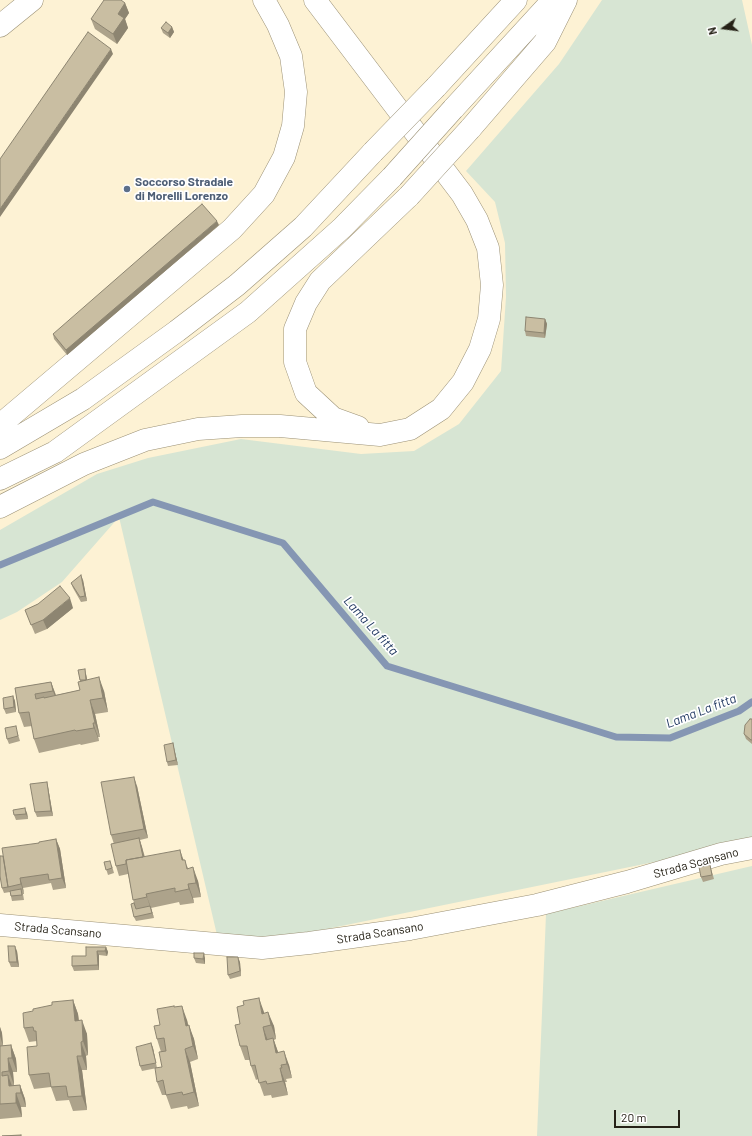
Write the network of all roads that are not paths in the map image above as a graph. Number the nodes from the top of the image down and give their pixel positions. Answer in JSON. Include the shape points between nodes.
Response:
{"nodes":[{"id":1,"x":32,"y":0,"type":"edge"},
{"id":2,"x":264,"y":0,"type":"edge"},
{"id":3,"x":316,"y":0,"type":"edge"},
{"id":4,"x":516,"y":0,"type":"edge"},
{"id":5,"x":553,"y":0,"type":"edge"},
{"id":6,"x":566,"y":0,"type":"edge"},
{"id":7,"x":0,"y":26,"type":"edge"},
{"id":8,"x":0,"y":425,"type":"edge"},
{"id":9,"x":380,"y":435,"type":"junction"},
{"id":10,"x":0,"y":448,"type":"edge"},
{"id":11,"x":0,"y":479,"type":"edge"},
{"id":12,"x":0,"y":506,"type":"edge"},
{"id":13,"x":752,"y":848,"type":"edge"},
{"id":14,"x":0,"y":925,"type":"edge"}],
"edges":[{"from":1,"to":7,"type":"main road"},
{"from":2,"to":8,"type":"main road","via":[[291,56],[296,92],[293,126],[284,157],[264,194],[232,229]]},
{"from":3,"to":9,"type":"main road","via":[[462,194],[477,220],[488,248],[492,285],[489,319],[480,349],[463,382],[441,408],[410,429]]},
{"from":4,"to":10,"type":"main road","bridge":true,"via":[[303,227],[237,285],[83,398]]},
{"from":5,"to":11,"type":"main road","bridge":true,"via":[[392,177],[342,228],[248,312],[55,452]]},
{"from":6,"to":9,"type":"main road","bridge":true,"via":[[545,42],[409,196],[320,281],[306,303],[295,329],[295,362],[306,393],[333,418]]},
{"from":9,"to":12,"type":"main road","via":[[280,426],[198,429],[145,440],[84,464]]},
{"from":13,"to":14,"type":"main road","name":"Strada Scansano","via":[[721,854],[537,905],[410,929],[286,946],[262,948]]}]}
